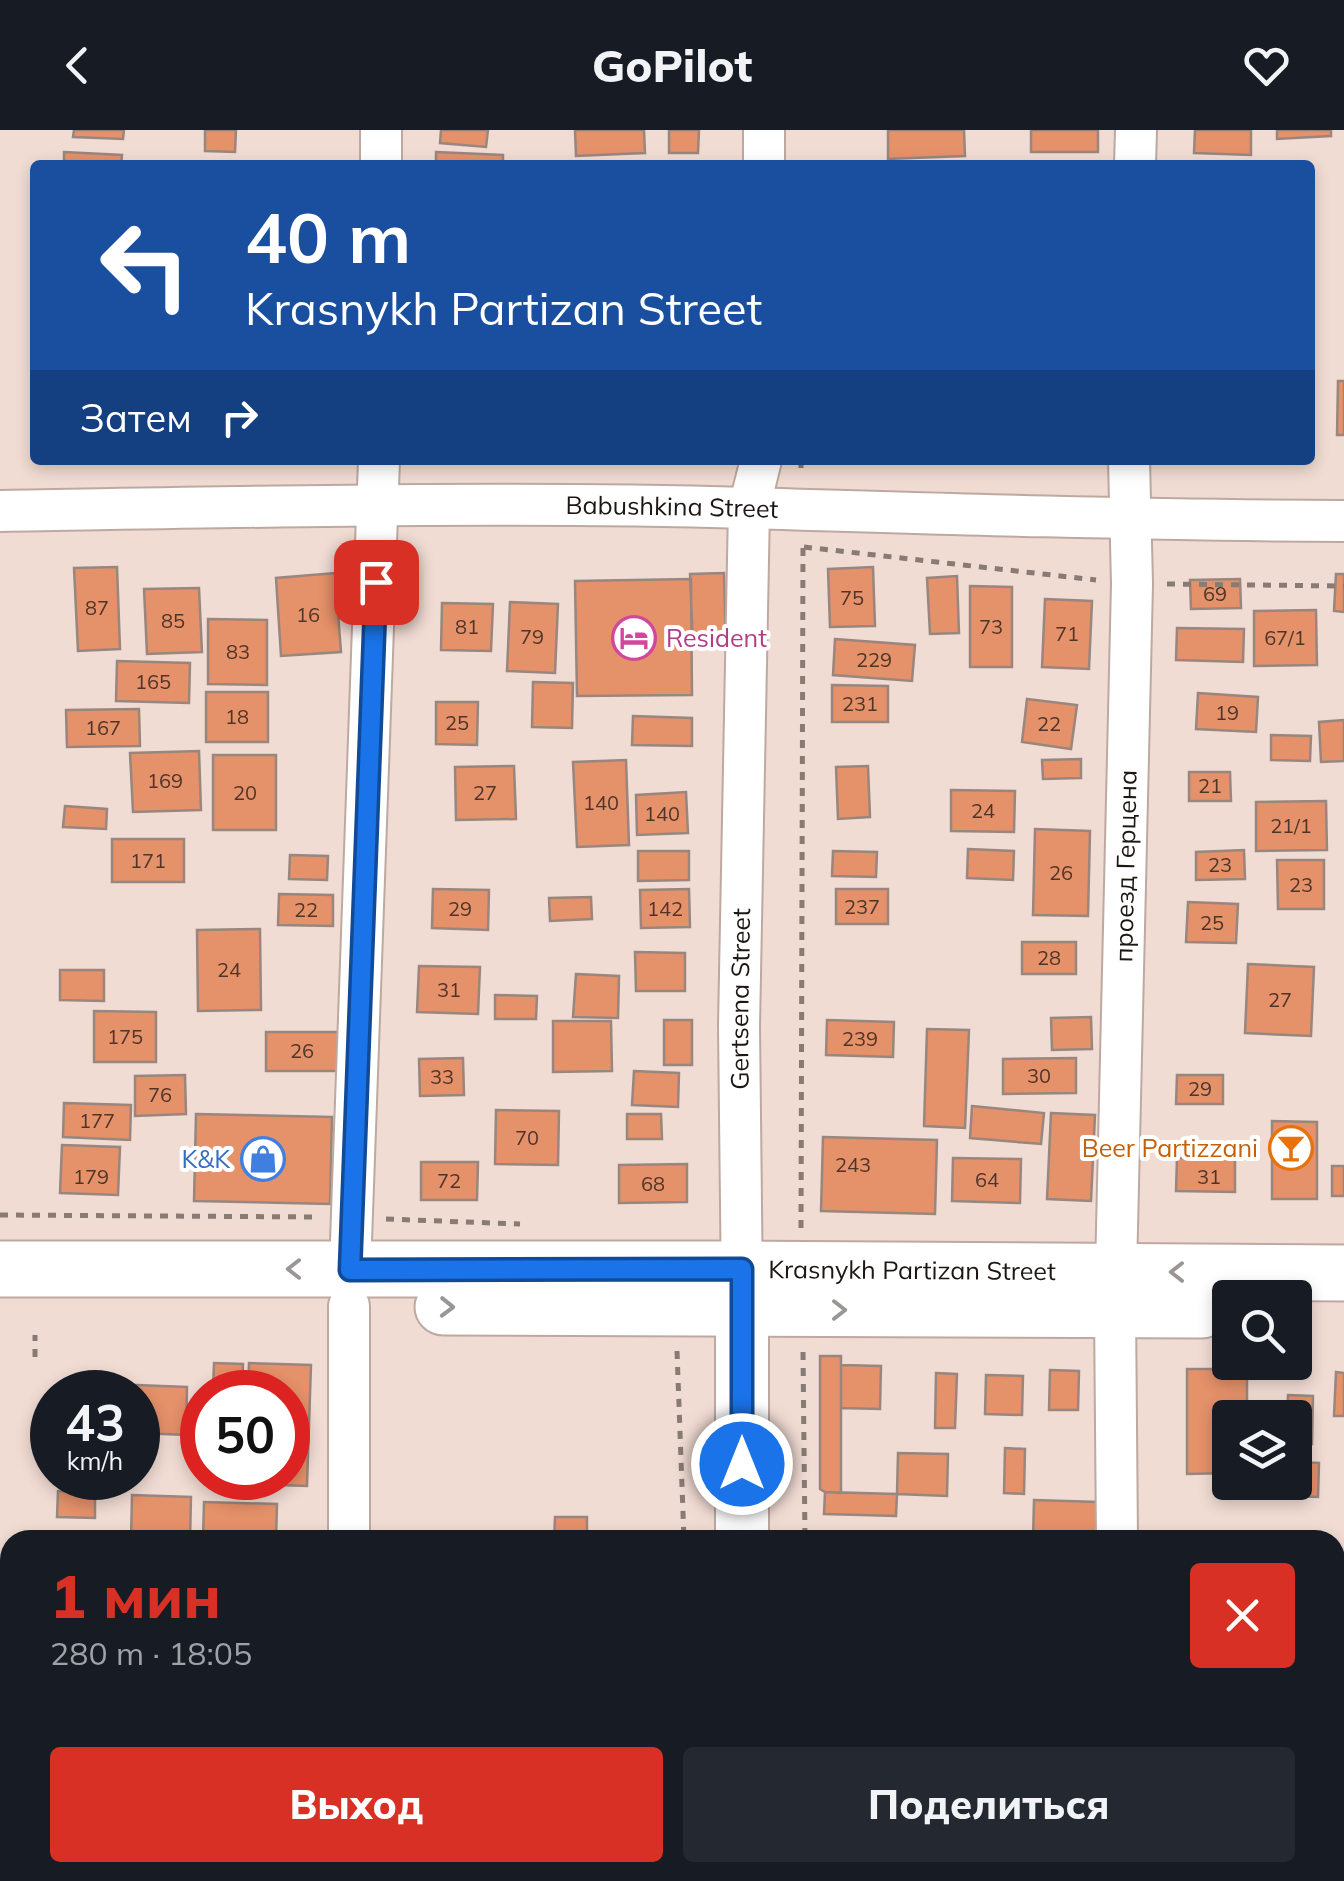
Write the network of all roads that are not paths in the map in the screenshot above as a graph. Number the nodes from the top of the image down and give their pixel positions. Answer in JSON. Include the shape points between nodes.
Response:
{"nodes":[{"id":1,"x":381,"y":130,"type":"edge"},
{"id":2,"x":764,"y":130,"type":"edge"},
{"id":3,"x":1136,"y":130,"type":"edge"},
{"id":4,"x":380,"y":160,"type":"edge"},
{"id":5,"x":764,"y":160,"type":"edge"},
{"id":6,"x":1136,"y":160,"type":"edge"},
{"id":7,"x":380,"y":465,"type":"edge"},
{"id":8,"x":760,"y":465,"type":"edge"},
{"id":9,"x":1129,"y":465,"type":"edge"},
{"id":10,"x":378,"y":504,"type":"junction"},
{"id":11,"x":749,"y":508,"type":"junction"},
{"id":12,"x":0,"y":511,"type":"edge"},
{"id":13,"x":1129,"y":520,"type":"junction"},
{"id":14,"x":1344,"y":521,"type":"edge"},
{"id":15,"x":0,"y":1270,"type":"edge"},
{"id":16,"x":1344,"y":1273,"type":"edge"},
{"id":17,"x":350,"y":1288,"type":"junction"},
{"id":18,"x":742,"y":1290,"type":"junction"},
{"id":19,"x":1115,"y":1291,"type":"junction"},
{"id":20,"x":1212,"y":1307,"type":"edge"},
{"id":21,"x":1312,"y":1310,"type":"edge"},
{"id":22,"x":1344,"y":1310,"type":"edge"},
{"id":23,"x":18,"y":1319,"type":"edge"},
{"id":24,"x":349,"y":1530,"type":"edge"},
{"id":25,"x":742,"y":1530,"type":"edge"},
{"id":26,"x":1117,"y":1530,"type":"edge"}],
"edges":[{"from":1,"to":4,"type":"street"},
{"from":2,"to":5,"type":"street"},
{"from":3,"to":6,"type":"street"},
{"from":7,"to":10,"type":"street"},
{"from":8,"to":11,"type":"street","name":"Gertsena Street"},
{"from":9,"to":13,"type":"street","name":"проезд Герцена"},
{"from":10,"to":11,"type":"street","name":"Babushkina Street"},
{"from":10,"to":12,"type":"street","name":"Babushkina Street"},
{"from":10,"to":17,"type":"street"},
{"from":11,"to":13,"type":"street","name":"Babushkina Street","via":[[802,529]]},
{"from":11,"to":18,"type":"street","name":"Gertsena Street","via":[[738,1026]]},
{"from":13,"to":14,"type":"street","name":"Babushkina Street"},
{"from":13,"to":19,"type":"street","name":"проезд Герцена"},
{"from":17,"to":15,"type":"highway","name":"Krasnykh Partizan Street","one_way":true},
{"from":16,"to":19,"type":"highway","name":"Krasnykh Partizan Street","one_way":true},
{"from":17,"to":18,"type":"highway","name":"Krasnykh Partizan Street"},
{"from":17,"to":23,"type":"highway","name":"Krasnykh Partizan Street"},
{"from":17,"to":24,"type":"street"},
{"from":18,"to":19,"type":"highway","name":"Krasnykh Partizan Street"},
{"from":18,"to":25,"type":"main road","name":"Gertsena Street"},
{"from":19,"to":20,"type":"highway","name":"Krasnykh Partizan Street"},
{"from":19,"to":26,"type":"street","name":"проезд Герцена"},
{"from":21,"to":22,"type":"highway"}]}
